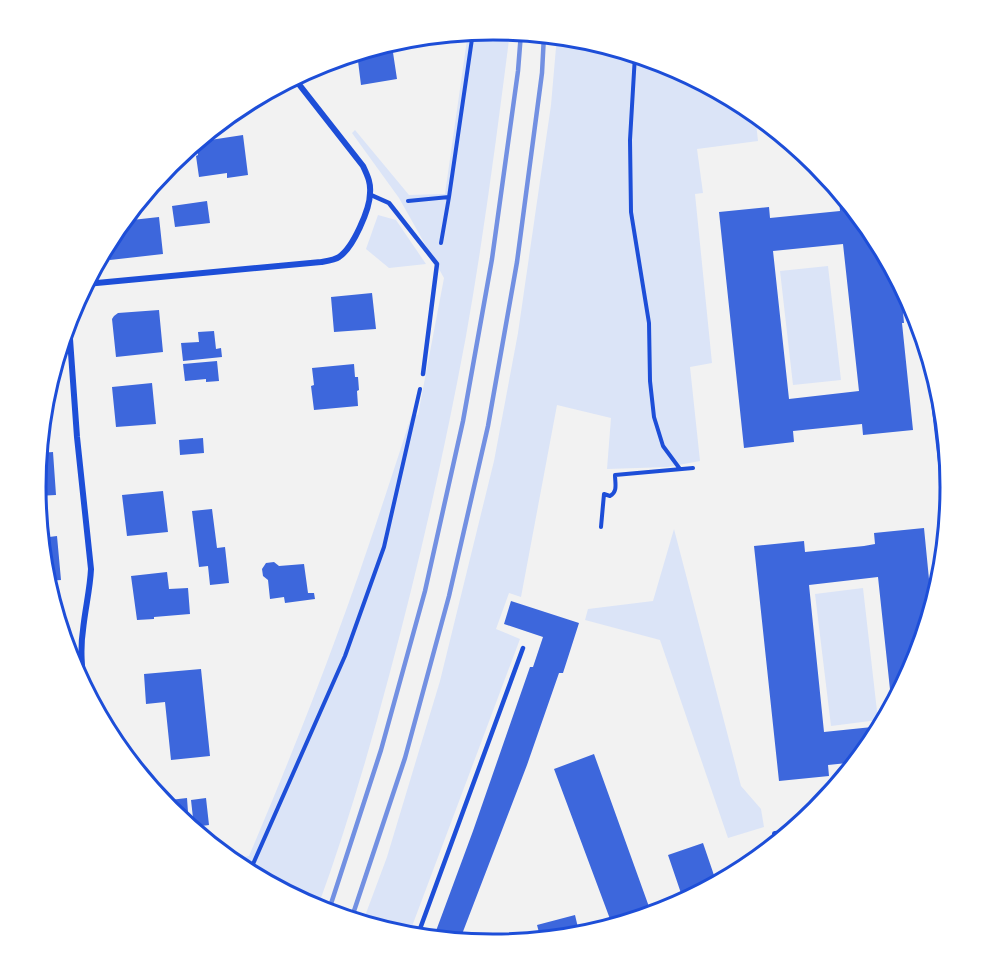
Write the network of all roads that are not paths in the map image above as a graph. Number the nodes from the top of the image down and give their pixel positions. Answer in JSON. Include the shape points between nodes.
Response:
{"nodes":[{"id":1,"x":300,"y":85,"type":"edge"},
{"id":2,"x":371,"y":195,"type":"junction"},
{"id":3,"x":96,"y":283,"type":"edge"},
{"id":4,"x":70,"y":343,"type":"edge"},
{"id":5,"x":423,"y":374,"type":"road end"},
{"id":6,"x":523,"y":648,"type":"dead end"},
{"id":7,"x":81,"y":659,"type":"edge"},
{"id":8,"x":420,"y":928,"type":"edge"}],
"edges":[{"from":1,"to":2,"type":"street","via":[[363,166]]},
{"from":2,"to":3,"type":"street","via":[[352,244],[339,257],[321,262]]},
{"from":2,"to":5,"type":"lane","via":[[390,203],[437,264]]},
{"from":4,"to":7,"type":"street","via":[[91,569]]},
{"from":6,"to":8,"type":"lane"}]}
